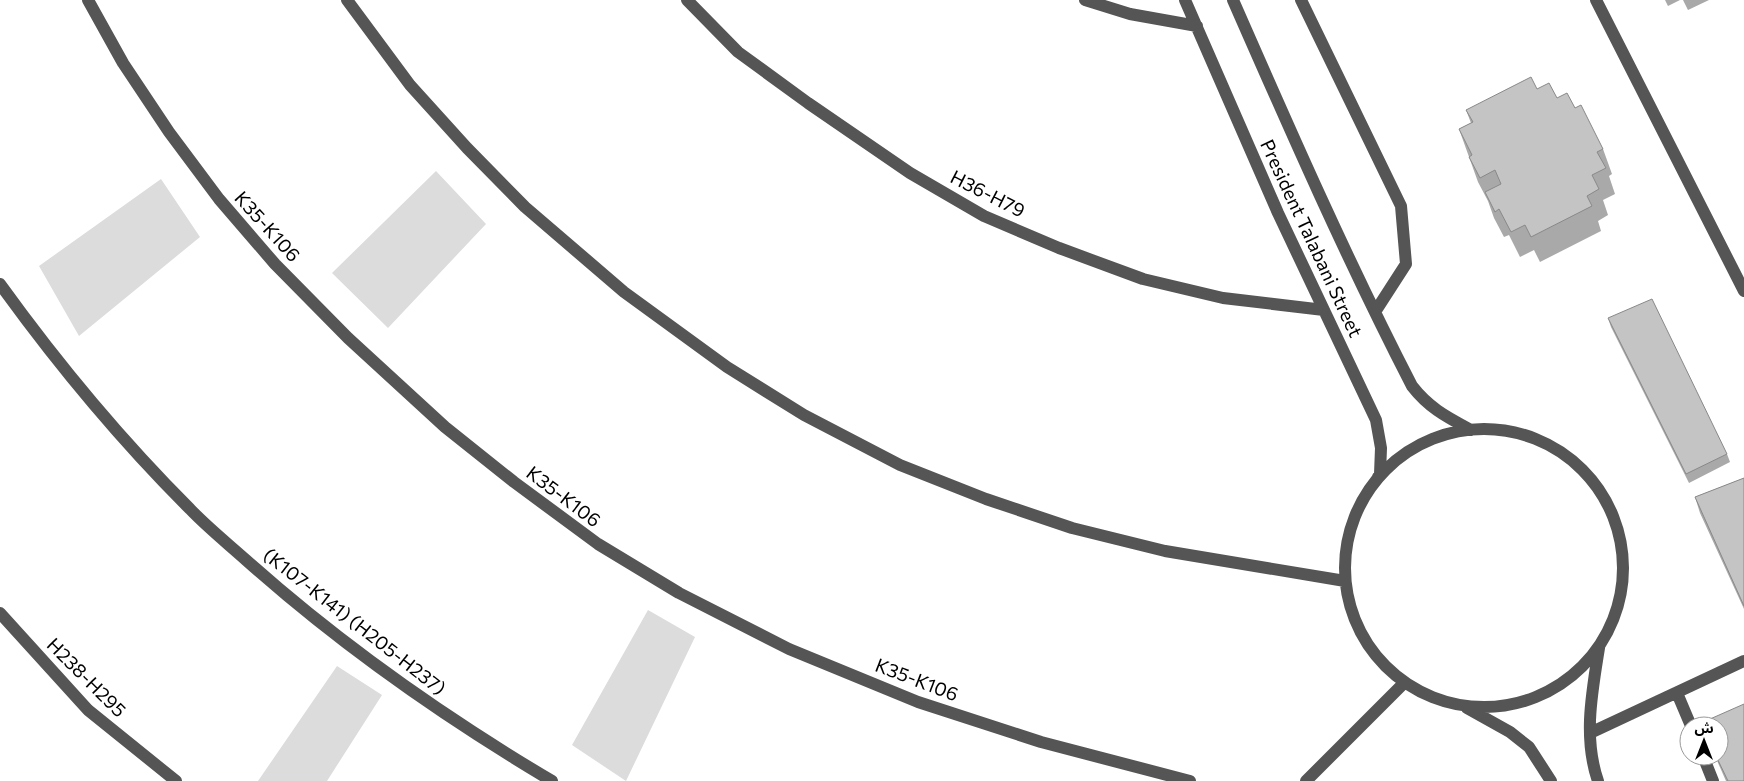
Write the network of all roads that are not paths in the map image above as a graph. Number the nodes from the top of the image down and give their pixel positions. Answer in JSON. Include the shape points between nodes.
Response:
{"nodes":[{"id":1,"x":88,"y":0,"type":"edge"},
{"id":2,"x":348,"y":0,"type":"edge"},
{"id":3,"x":686,"y":0,"type":"edge"},
{"id":4,"x":1085,"y":0,"type":"edge"},
{"id":5,"x":1185,"y":0,"type":"edge"},
{"id":6,"x":1233,"y":0,"type":"edge"},
{"id":7,"x":1300,"y":0,"type":"edge"},
{"id":8,"x":1596,"y":0,"type":"edge"},
{"id":9,"x":1197,"y":26,"type":"junction"},
{"id":10,"x":0,"y":284,"type":"edge"},
{"id":11,"x":1744,"y":290,"type":"edge"},
{"id":12,"x":1324,"y":310,"type":"junction"},
{"id":13,"x":1375,"y":312,"type":"junction"},
{"id":14,"x":1471,"y":430,"type":"junction"},
{"id":15,"x":1367,"y":492,"type":"junction"},
{"id":16,"x":1345,"y":581,"type":"junction"},
{"id":17,"x":0,"y":613,"type":"edge"},
{"id":18,"x":1599,"y":647,"type":"junction"},
{"id":19,"x":1744,"y":662,"type":"edge"},
{"id":20,"x":1404,"y":683,"type":"junction"},
{"id":21,"x":1677,"y":693,"type":"junction"},
{"id":22,"x":1462,"y":706,"type":"junction"},
{"id":23,"x":1687,"y":716,"type":"edge"},
{"id":24,"x":1590,"y":733,"type":"junction"},
{"id":25,"x":1707,"y":766,"type":"edge"},
{"id":26,"x":176,"y":781,"type":"edge"},
{"id":27,"x":552,"y":781,"type":"edge"},
{"id":28,"x":1190,"y":781,"type":"edge"},
{"id":29,"x":1306,"y":781,"type":"edge"},
{"id":30,"x":1551,"y":781,"type":"edge"},
{"id":31,"x":1598,"y":781,"type":"edge"},
{"id":32,"x":1714,"y":781,"type":"edge"}],
"edges":[{"from":1,"to":28,"type":"street","name":"K35-K106","via":[[123,63],[169,132],[219,199],[275,264],[348,338],[445,427],[598,544],[680,593],[790,649],[918,702],[1041,742]]},
{"from":2,"to":16,"type":"street","via":[[410,85],[526,208],[624,292],[727,367],[804,415],[900,465],[1072,528],[1166,551]]},
{"from":3,"to":12,"type":"street","name":"H36-H79","via":[[738,52],[808,103],[910,173],[984,216],[1144,279],[1223,298]]},
{"from":4,"to":9,"type":"street","via":[[1130,14]]},
{"from":5,"to":9,"type":"street","name":"President Talabani Street"},
{"from":6,"to":13,"type":"street","name":"President Talabani Street"},
{"from":7,"to":13,"type":"street","via":[[1401,206],[1406,264]]},
{"from":8,"to":11,"type":"street"},
{"from":9,"to":12,"type":"street","name":"President Talabani Street"},
{"from":10,"to":27,"type":"street","name":"(K107-K141) (H205-H237)","via":[[103,416],[190,510],[287,597],[392,678]]},
{"from":12,"to":15,"type":"street","name":"President Talabani Street","via":[[1376,420],[1381,448],[1380,474]]},
{"from":13,"to":14,"type":"street","name":"President Talabani Street","via":[[1412,386],[1422,399]]},
{"from":14,"to":15,"type":"street","via":[[1440,436],[1412,449],[1387,468]]},
{"from":14,"to":18,"type":"street","via":[[1523,435],[1548,445],[1570,459],[1604,498],[1620,538],[1623,573],[1620,599],[1612,624]]},
{"from":15,"to":16,"type":"street","via":[[1354,516],[1347,542]]},
{"from":16,"to":20,"type":"street","via":[[1354,621],[1367,645]]},
{"from":17,"to":26,"type":"street","name":"H238-H295","via":[[88,710]]},
{"from":18,"to":22,"type":"street","via":[[1576,672],[1540,696],[1514,704]]},
{"from":18,"to":24,"type":"street"},
{"from":19,"to":21,"type":"street"},
{"from":20,"to":22,"type":"street","via":[[1442,701]]},
{"from":20,"to":29,"type":"street"},
{"from":21,"to":23,"type":"street"},
{"from":21,"to":24,"type":"street"},
{"from":22,"to":30,"type":"street","via":[[1510,732],[1529,747]]},
{"from":24,"to":31,"type":"street","via":[[1592,764]]},
{"from":25,"to":32,"type":"street"}]}
